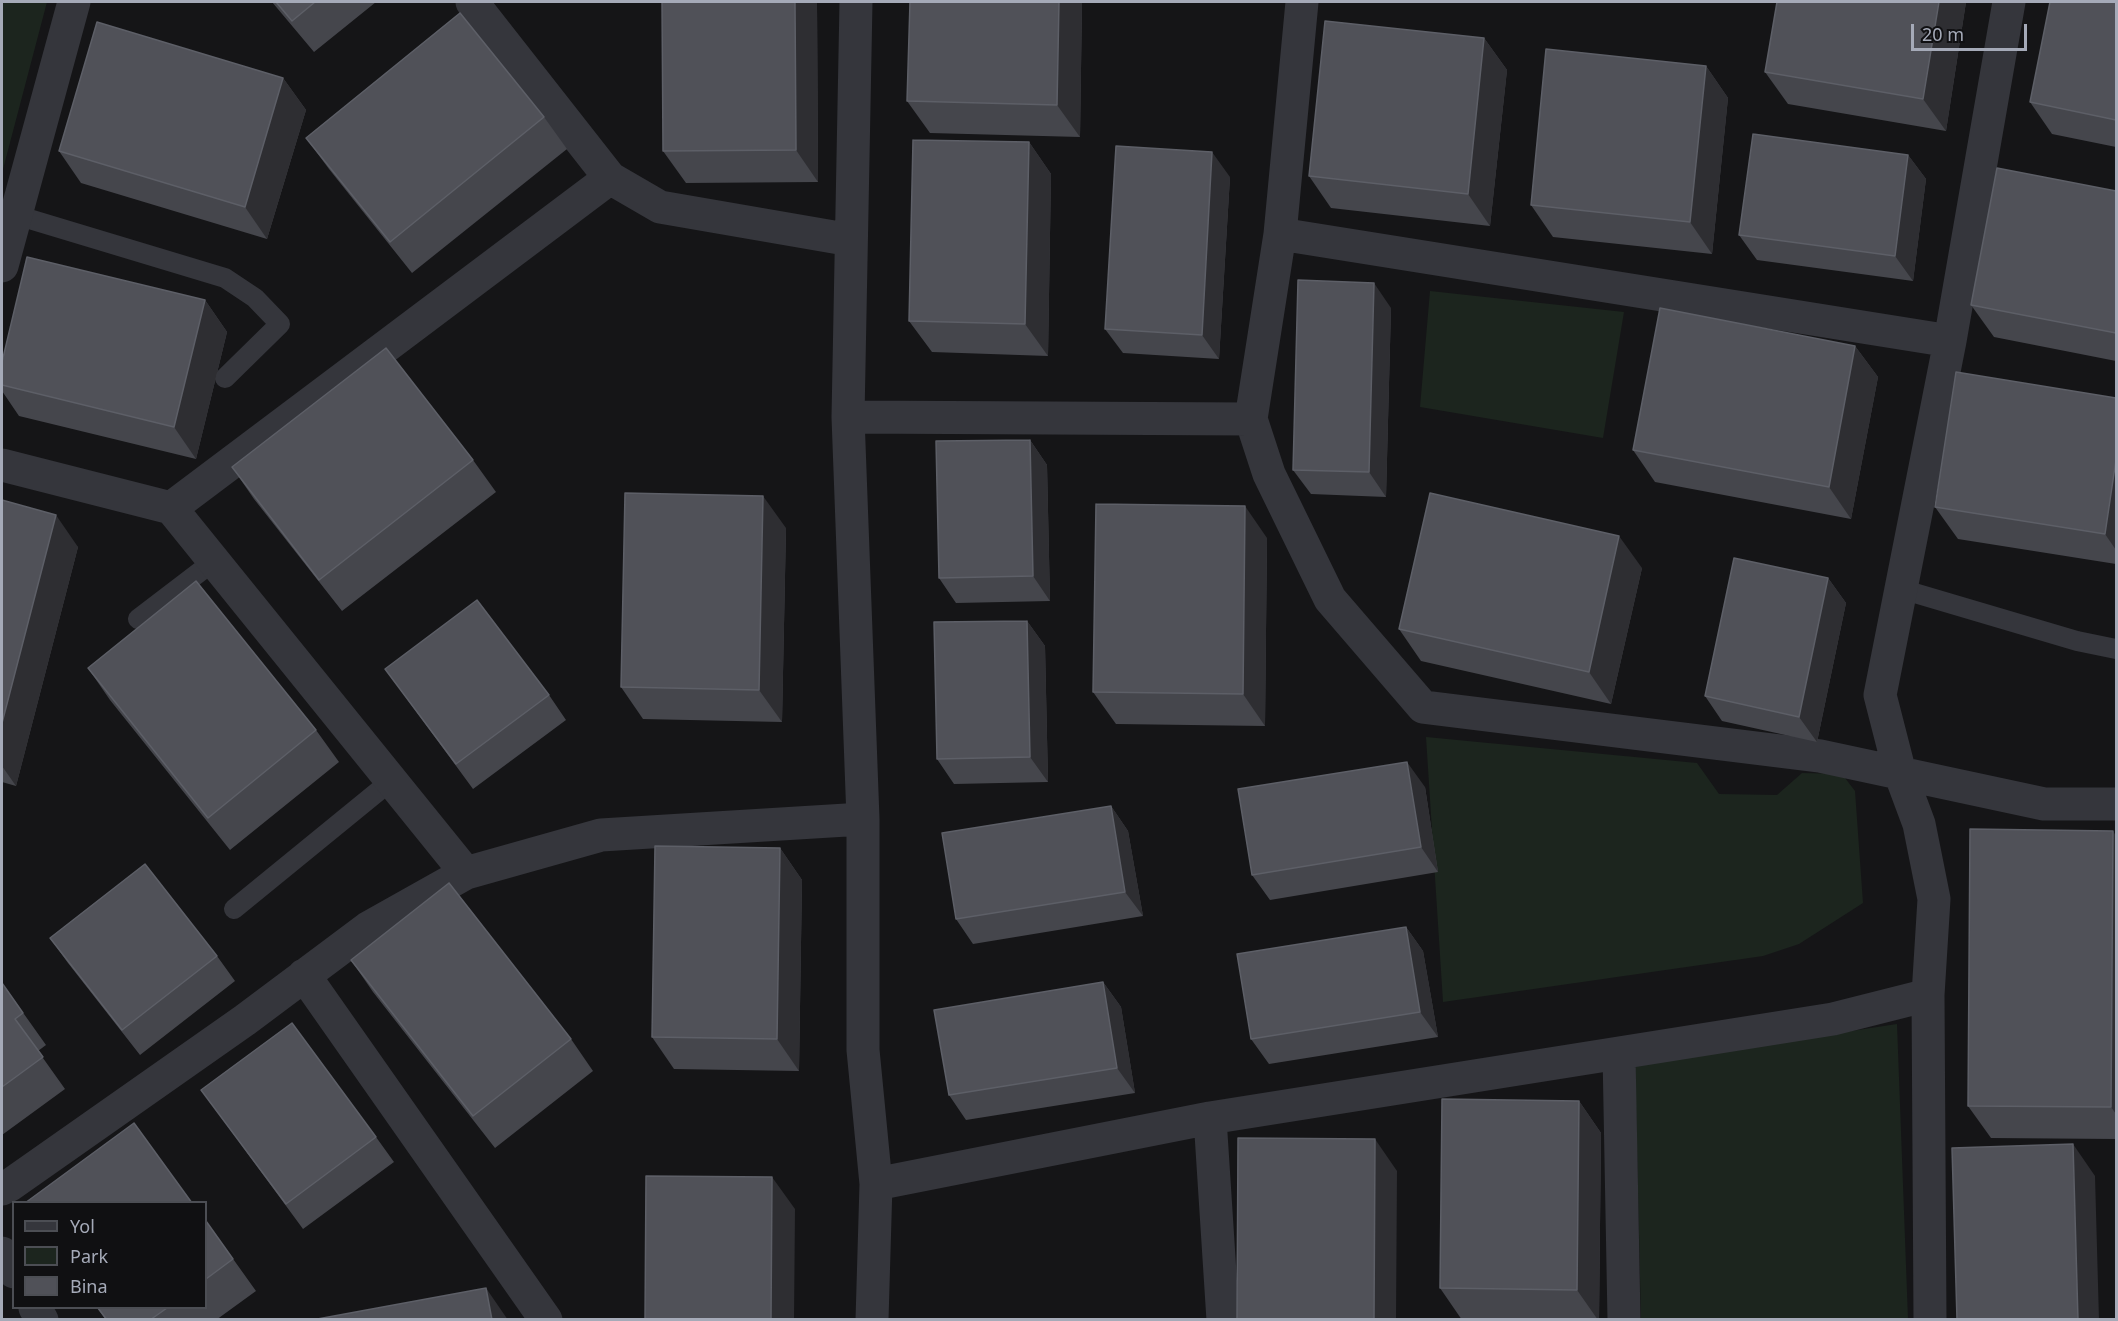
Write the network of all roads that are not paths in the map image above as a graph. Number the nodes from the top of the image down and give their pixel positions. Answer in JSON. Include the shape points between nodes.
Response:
{"nodes":[{"id":1,"x":74,"y":2,"type":"edge"},
{"id":2,"x":472,"y":2,"type":"edge"},
{"id":3,"x":856,"y":2,"type":"edge"},
{"id":4,"x":1302,"y":2,"type":"edge"},
{"id":5,"x":2008,"y":2,"type":"edge"},
{"id":6,"x":610,"y":178,"type":"junction"},
{"id":7,"x":16,"y":215,"type":"junction"},
{"id":8,"x":1280,"y":234,"type":"junction"},
{"id":9,"x":851,"y":240,"type":"junction"},
{"id":10,"x":2,"y":266,"type":"edge"},
{"id":11,"x":1950,"y":341,"type":"junction"},
{"id":12,"x":225,"y":378,"type":"dead end"},
{"id":13,"x":848,"y":417,"type":"junction"},
{"id":14,"x":1251,"y":419,"type":"junction"},
{"id":15,"x":2,"y":465,"type":"edge"},
{"id":16,"x":171,"y":508,"type":"junction"},
{"id":17,"x":214,"y":561,"type":"junction"},
{"id":18,"x":1901,"y":589,"type":"junction"},
{"id":19,"x":138,"y":619,"type":"dead end"},
{"id":20,"x":2116,"y":649,"type":"edge"},
{"id":21,"x":1900,"y":772,"type":"junction"},
{"id":22,"x":392,"y":780,"type":"junction"},
{"id":23,"x":2116,"y":804,"type":"edge"},
{"id":24,"x":863,"y":819,"type":"junction"},
{"id":25,"x":466,"y":873,"type":"junction"},
{"id":26,"x":234,"y":909,"type":"dead end"},
{"id":27,"x":304,"y":975,"type":"junction"},
{"id":28,"x":1928,"y":995,"type":"junction"},
{"id":29,"x":1619,"y":1053,"type":"junction"},
{"id":30,"x":1210,"y":1118,"type":"junction"},
{"id":31,"x":876,"y":1184,"type":"junction"},
{"id":32,"x":2,"y":1189,"type":"edge"},
{"id":33,"x":2,"y":1253,"type":"edge"},
{"id":34,"x":12,"y":1269,"type":"edge"},
{"id":35,"x":546,"y":1320,"type":"edge"},
{"id":36,"x":872,"y":1320,"type":"edge"},
{"id":37,"x":1223,"y":1320,"type":"edge"},
{"id":38,"x":1624,"y":1320,"type":"edge"},
{"id":39,"x":1930,"y":1320,"type":"edge"}],
"edges":[{"from":1,"to":7,"type":"street"},
{"from":2,"to":6,"type":"street"},
{"from":3,"to":9,"type":"street"},
{"from":4,"to":8,"type":"street"},
{"from":5,"to":11,"type":"street"},
{"from":6,"to":9,"type":"street","via":[[660,207]]},
{"from":6,"to":16,"type":"street"},
{"from":7,"to":10,"type":"street"},
{"from":7,"to":12,"type":"lane","via":[[225,278],[255,298],[280,324]]},
{"from":8,"to":11,"type":"street"},
{"from":8,"to":14,"type":"street"},
{"from":9,"to":13,"type":"street"},
{"from":11,"to":18,"type":"street"},
{"from":13,"to":14,"type":"street"},
{"from":13,"to":24,"type":"street"},
{"from":14,"to":21,"type":"street","via":[[1269,474],[1330,599],[1423,707],[1820,756]]},
{"from":15,"to":16,"type":"street"},
{"from":16,"to":17,"type":"street"},
{"from":17,"to":19,"type":"lane"},
{"from":17,"to":22,"type":"street"},
{"from":18,"to":20,"type":"lane"},
{"from":18,"to":21,"type":"street","via":[[1880,695]]},
{"from":21,"to":23,"type":"street","via":[[2044,804]]},
{"from":21,"to":28,"type":"street","via":[[1919,824],[1934,899]]},
{"from":22,"to":25,"type":"street"},
{"from":22,"to":26,"type":"lane"},
{"from":24,"to":25,"type":"street","via":[[601,835]]},
{"from":24,"to":31,"type":"street","via":[[863,1050]]},
{"from":25,"to":27,"type":"street","via":[[368,928]]},
{"from":27,"to":32,"type":"street"},
{"from":27,"to":35,"type":"street"},
{"from":28,"to":29,"type":"street","via":[[1833,1019]]},
{"from":28,"to":39,"type":"street"},
{"from":29,"to":30,"type":"street"},
{"from":29,"to":38,"type":"street"},
{"from":30,"to":31,"type":"street"},
{"from":30,"to":37,"type":"street"},
{"from":31,"to":36,"type":"street"},
{"from":33,"to":34,"type":"street"}]}
